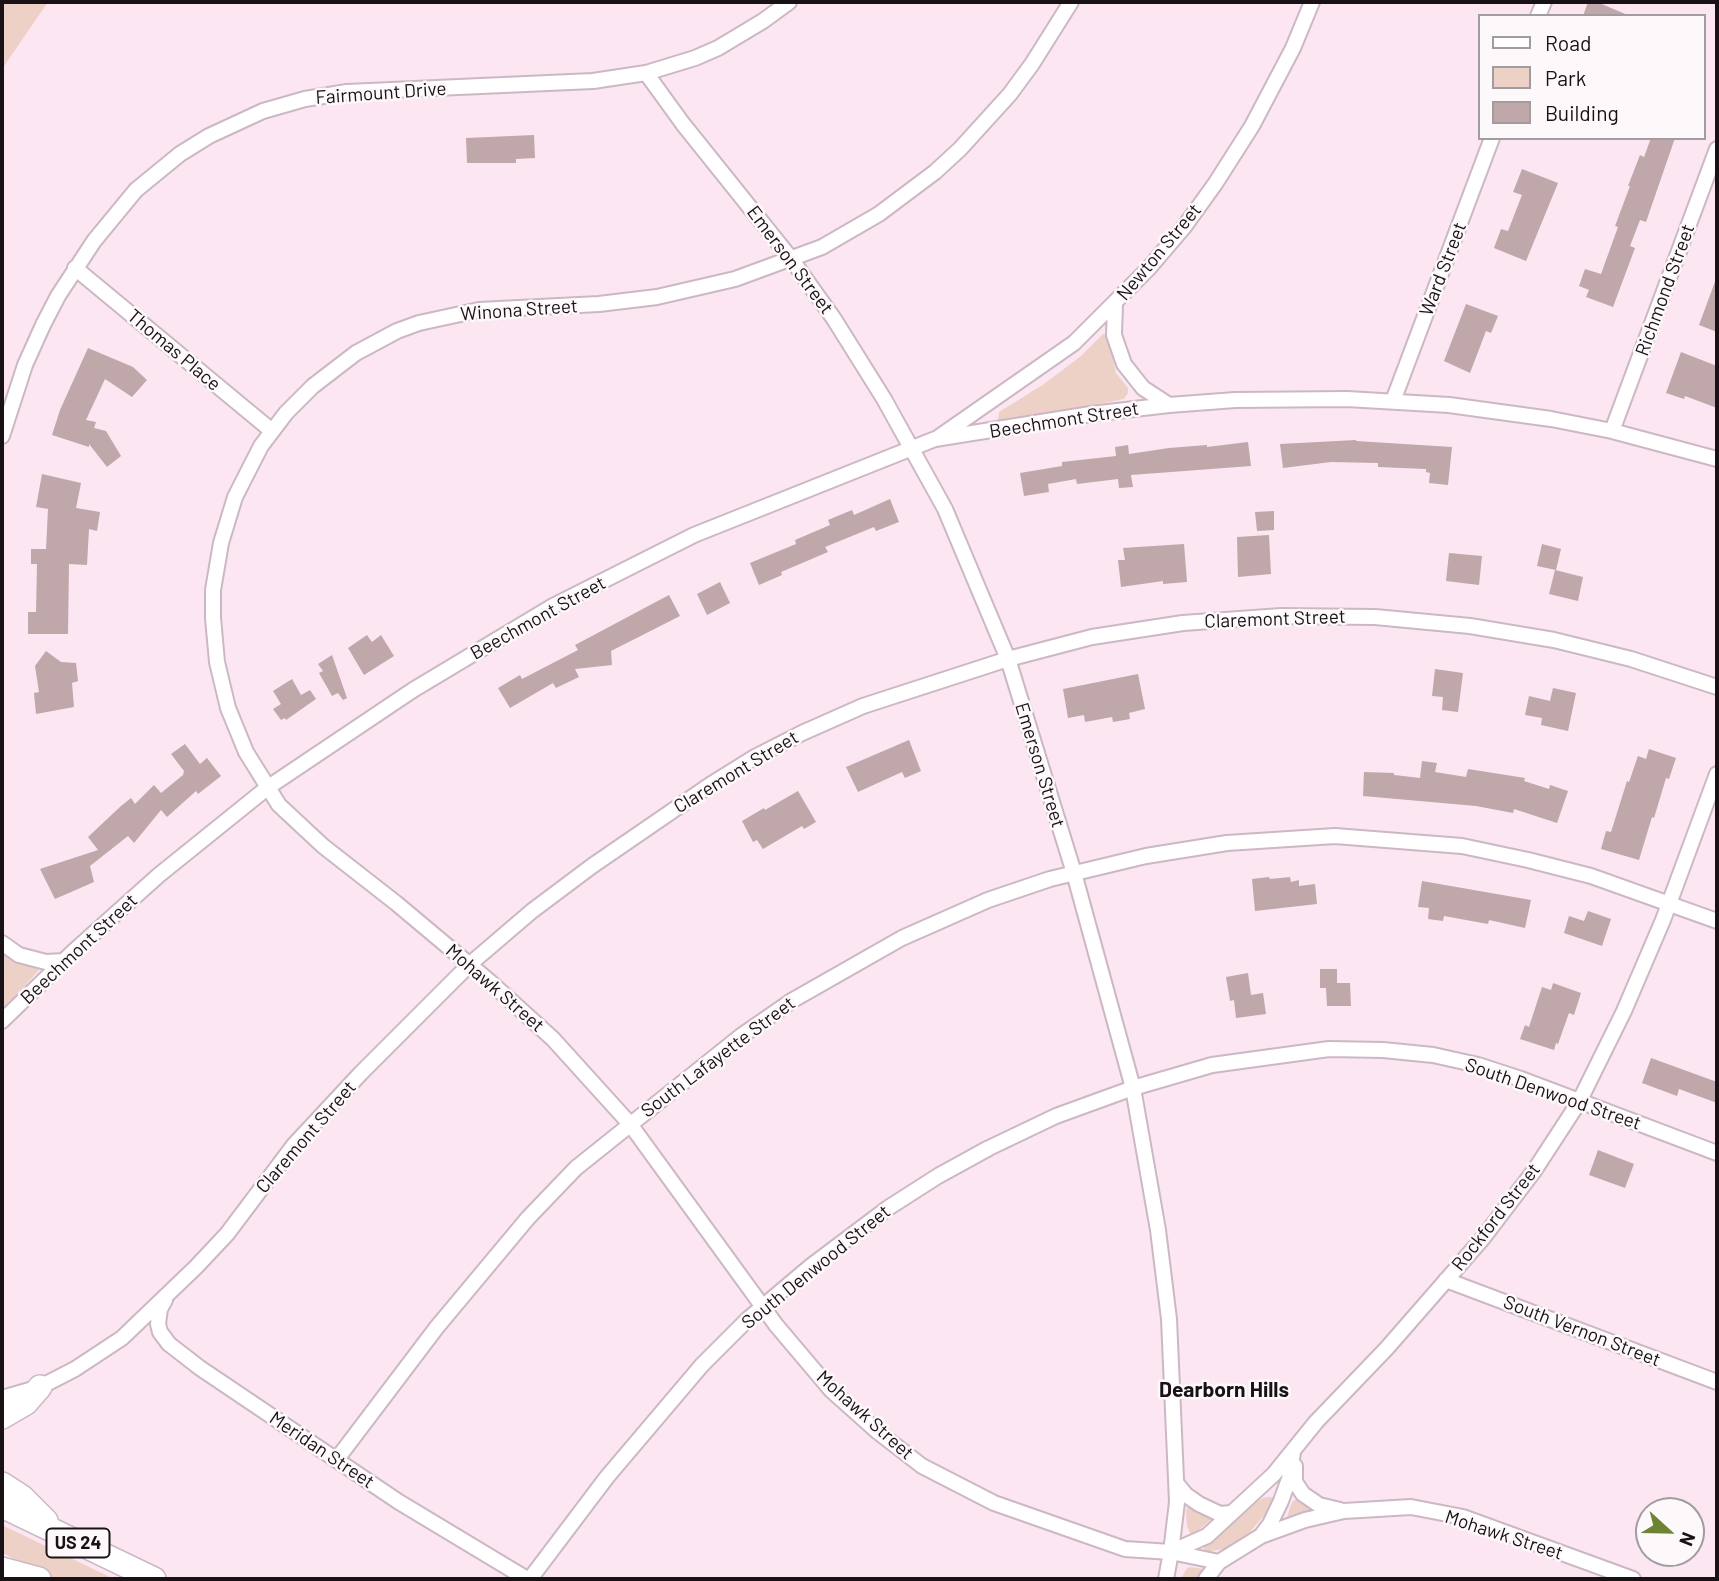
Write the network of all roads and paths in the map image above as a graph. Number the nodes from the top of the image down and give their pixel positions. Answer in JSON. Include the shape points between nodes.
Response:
{"nodes":[{"id":1,"x":789,"y":2,"type":"edge"},
{"id":2,"x":1071,"y":2,"type":"edge"},
{"id":3,"x":1312,"y":2,"type":"edge"},
{"id":4,"x":646,"y":73,"type":"junction"},
{"id":5,"x":1491,"y":140,"type":"edge"},
{"id":6,"x":1717,"y":149,"type":"edge"},
{"id":7,"x":792,"y":260,"type":"junction"},
{"id":8,"x":75,"y":268,"type":"junction"},
{"id":9,"x":1115,"y":304,"type":"junction"},
{"id":10,"x":1393,"y":401,"type":"junction"},
{"id":11,"x":1169,"y":405,"type":"junction"},
{"id":12,"x":272,"y":431,"type":"junction"},
{"id":13,"x":1612,"y":431,"type":"junction"},
{"id":14,"x":2,"y":436,"type":"edge"},
{"id":15,"x":935,"y":439,"type":"junction"},
{"id":16,"x":912,"y":447,"type":"junction"},
{"id":17,"x":1717,"y":459,"type":"edge"},
{"id":18,"x":1007,"y":659,"type":"junction"},
{"id":19,"x":1717,"y":687,"type":"edge"},
{"id":20,"x":1717,"y":774,"type":"edge"},
{"id":21,"x":267,"y":788,"type":"junction"},
{"id":22,"x":1074,"y":873,"type":"junction"},
{"id":23,"x":1669,"y":904,"type":"junction"},
{"id":24,"x":1717,"y":921,"type":"edge"},
{"id":25,"x":2,"y":943,"type":"edge"},
{"id":26,"x":64,"y":961,"type":"junction"},
{"id":27,"x":470,"y":964,"type":"junction"},
{"id":28,"x":2,"y":1021,"type":"edge"},
{"id":29,"x":1133,"y":1088,"type":"junction"},
{"id":30,"x":1579,"y":1102,"type":"junction"},
{"id":31,"x":629,"y":1124,"type":"junction"},
{"id":32,"x":1717,"y":1153,"type":"edge"},
{"id":33,"x":1446,"y":1280,"type":"junction"},
{"id":34,"x":168,"y":1294,"type":"junction"},
{"id":35,"x":763,"y":1307,"type":"junction"},
{"id":36,"x":1717,"y":1382,"type":"edge"},
{"id":37,"x":40,"y":1387,"type":"junction"},
{"id":38,"x":2,"y":1398,"type":"edge"},
{"id":39,"x":2,"y":1417,"type":"edge"},
{"id":40,"x":1294,"y":1451,"type":"junction"},
{"id":41,"x":337,"y":1459,"type":"junction"},
{"id":42,"x":2,"y":1484,"type":"edge"},
{"id":43,"x":1177,"y":1484,"type":"junction"},
{"id":44,"x":2,"y":1506,"type":"edge"},
{"id":45,"x":1344,"y":1511,"type":"junction"},
{"id":46,"x":1231,"y":1513,"type":"junction"},
{"id":47,"x":58,"y":1533,"type":"junction"},
{"id":48,"x":1261,"y":1535,"type":"junction"},
{"id":49,"x":1171,"y":1552,"type":"junction"},
{"id":50,"x":1219,"y":1562,"type":"junction"},
{"id":51,"x":2,"y":1569,"type":"edge"},
{"id":52,"x":39,"y":1579,"type":"edge"},
{"id":53,"x":154,"y":1579,"type":"edge"},
{"id":54,"x":528,"y":1579,"type":"edge"},
{"id":55,"x":1166,"y":1579,"type":"edge"},
{"id":56,"x":1206,"y":1579,"type":"edge"},
{"id":57,"x":1633,"y":1579,"type":"edge"}],
"edges":[{"from":1,"to":4,"type":"street","name":"Fairmount Drive","via":[[718,48]]},
{"from":2,"to":7,"type":"street","name":"Winona Street","via":[[1032,64],[960,149],[879,214]]},
{"from":3,"to":9,"type":"street","name":"Newton Street","via":[[1293,48],[1215,184],[1184,227]]},
{"from":4,"to":7,"type":"street","name":"Emerson Street"},
{"from":4,"to":8,"type":"street","name":"Fairmount Drive","via":[[593,81],[347,92],[263,111],[209,136],[152,175],[114,215]]},
{"from":5,"to":10,"type":"street","name":"Ward Street"},
{"from":6,"to":13,"type":"street","name":"Richmond Street"},
{"from":7,"to":12,"type":"street","name":"Winona Street","via":[[657,297],[479,310],[419,323],[376,341],[337,366]]},
{"from":7,"to":16,"type":"street","name":"Emerson Street"},
{"from":8,"to":12,"type":"street","name":"Thomas Place"},
{"from":8,"to":14,"type":"street","name":"Fairmount Drive","via":[[25,365]]},
{"from":9,"to":11,"type":"street","name":"Beechmont Street","via":[[1114,335],[1124,364],[1143,388]]},
{"from":9,"to":15,"type":"street","name":"Newton Street","via":[[1074,343]]},
{"from":10,"to":11,"type":"street","name":"Beechmont Street","via":[[1289,398]]},
{"from":10,"to":13,"type":"street","name":"Beechmont Street","via":[[1501,411]]},
{"from":11,"to":15,"type":"street","name":"Beechmont Street"},
{"from":12,"to":21,"type":"street","name":"Winona Street","via":[[249,468],[227,519],[216,566],[213,618],[216,662],[228,708]]},
{"from":13,"to":17,"type":"street","name":"Beechmont Street"},
{"from":15,"to":16,"type":"street","name":"Beechmont Street"},
{"from":16,"to":18,"type":"street","name":"Emerson Street","via":[[945,509]]},
{"from":16,"to":21,"type":"street","name":"Beechmont Street","via":[[694,535],[547,610],[413,691]]},
{"from":18,"to":19,"type":"street","name":"Claremont Street","via":[[1092,637],[1183,623],[1281,616],[1364,617],[1469,626],[1555,640]]},
{"from":18,"to":22,"type":"street","name":"Emerson Street"},
{"from":18,"to":27,"type":"street","name":"Claremont Street","via":[[863,706],[755,757],[592,866]]},
{"from":20,"to":23,"type":"street","name":"Rockford Street"},
{"from":21,"to":26,"type":"street","name":"Beechmont Street","via":[[159,874]]},
{"from":21,"to":27,"type":"street","name":"Mohawk Street","via":[[279,806],[323,846]]},
{"from":22,"to":23,"type":"street","name":"South Lafayette Street","via":[[1214,844],[1335,836],[1462,846],[1528,859]]},
{"from":22,"to":29,"type":"street","name":"Emerson Street"},
{"from":22,"to":31,"type":"street","name":"South Lafayette Street","via":[[988,900],[846,968],[741,1036]]},
{"from":23,"to":24,"type":"street","name":"South Lafayette Street"},
{"from":23,"to":30,"type":"street","name":"Rockford Street"},
{"from":25,"to":26,"type":"street","via":[[19,955]]},
{"from":26,"to":28,"type":"street","name":"Beechmont Street"},
{"from":27,"to":31,"type":"street","name":"Mohawk Street","via":[[553,1039]]},
{"from":27,"to":34,"type":"street","name":"Claremont Street","via":[[294,1145],[227,1234]]},
{"from":29,"to":30,"type":"street","name":"South Denwood Street","via":[[1212,1065],[1256,1058],[1329,1049],[1383,1050],[1478,1066]]},
{"from":29,"to":35,"type":"street","name":"South Denwood Street","via":[[1056,1116],[938,1176],[852,1234]]},
{"from":29,"to":43,"type":"street","name":"Emerson Street","via":[[1169,1319]]},
{"from":30,"to":32,"type":"street","name":"South Denwood Street"},
{"from":30,"to":33,"type":"street","name":"Rockford Street","via":[[1534,1171]]},
{"from":31,"to":35,"type":"street","name":"Mohawk Street"},
{"from":31,"to":41,"type":"street","name":"South Lafayette Street","via":[[576,1168],[528,1218],[437,1327]]},
{"from":33,"to":36,"type":"street","name":"South Vernon Street"},
{"from":33,"to":40,"type":"street","name":"Rockford Street","via":[[1315,1422]]},
{"from":34,"to":37,"type":"street","name":"Claremont Street","via":[[122,1338]]},
{"from":34,"to":41,"type":"street","name":"Meridan Street","via":[[158,1324],[169,1344]]},
{"from":35,"to":49,"type":"street","name":"Mohawk Street","via":[[831,1390],[922,1466],[994,1503],[1125,1549]]},
{"from":35,"to":54,"type":"street","name":"South Denwood Street","via":[[660,1412]]},
{"from":37,"to":38,"type":"street","name":"Claremont Street"},
{"from":37,"to":39,"type":"main road","via":[[26,1403]]},
{"from":40,"to":45,"type":"street","via":[[1295,1482],[1304,1494]]},
{"from":40,"to":46,"type":"street","name":"Rockford Street"},
{"from":40,"to":48,"type":"street","via":[[1281,1501]]},
{"from":41,"to":54,"type":"street","name":"Meridan Street"},
{"from":42,"to":47,"type":"main road"},
{"from":43,"to":46,"type":"street","via":[[1199,1504],[1220,1514]]},
{"from":43,"to":49,"type":"street","name":"Emerson Street"},
{"from":44,"to":47,"type":"main road","number":"US 24"},
{"from":45,"to":48,"type":"street","name":"Mohawk Street"},
{"from":45,"to":57,"type":"street","name":"Mohawk Street","via":[[1411,1507],[1463,1517]]},
{"from":46,"to":49,"type":"street","name":"Rockford Street","via":[[1207,1536]]},
{"from":47,"to":53,"type":"main road","number":"US 24"},
{"from":48,"to":50,"type":"street","name":"Mohawk Street"},
{"from":49,"to":50,"type":"street","name":"Mohawk Street"},
{"from":49,"to":55,"type":"street"},
{"from":50,"to":56,"type":"street"},
{"from":51,"to":52,"type":"main road"}]}
